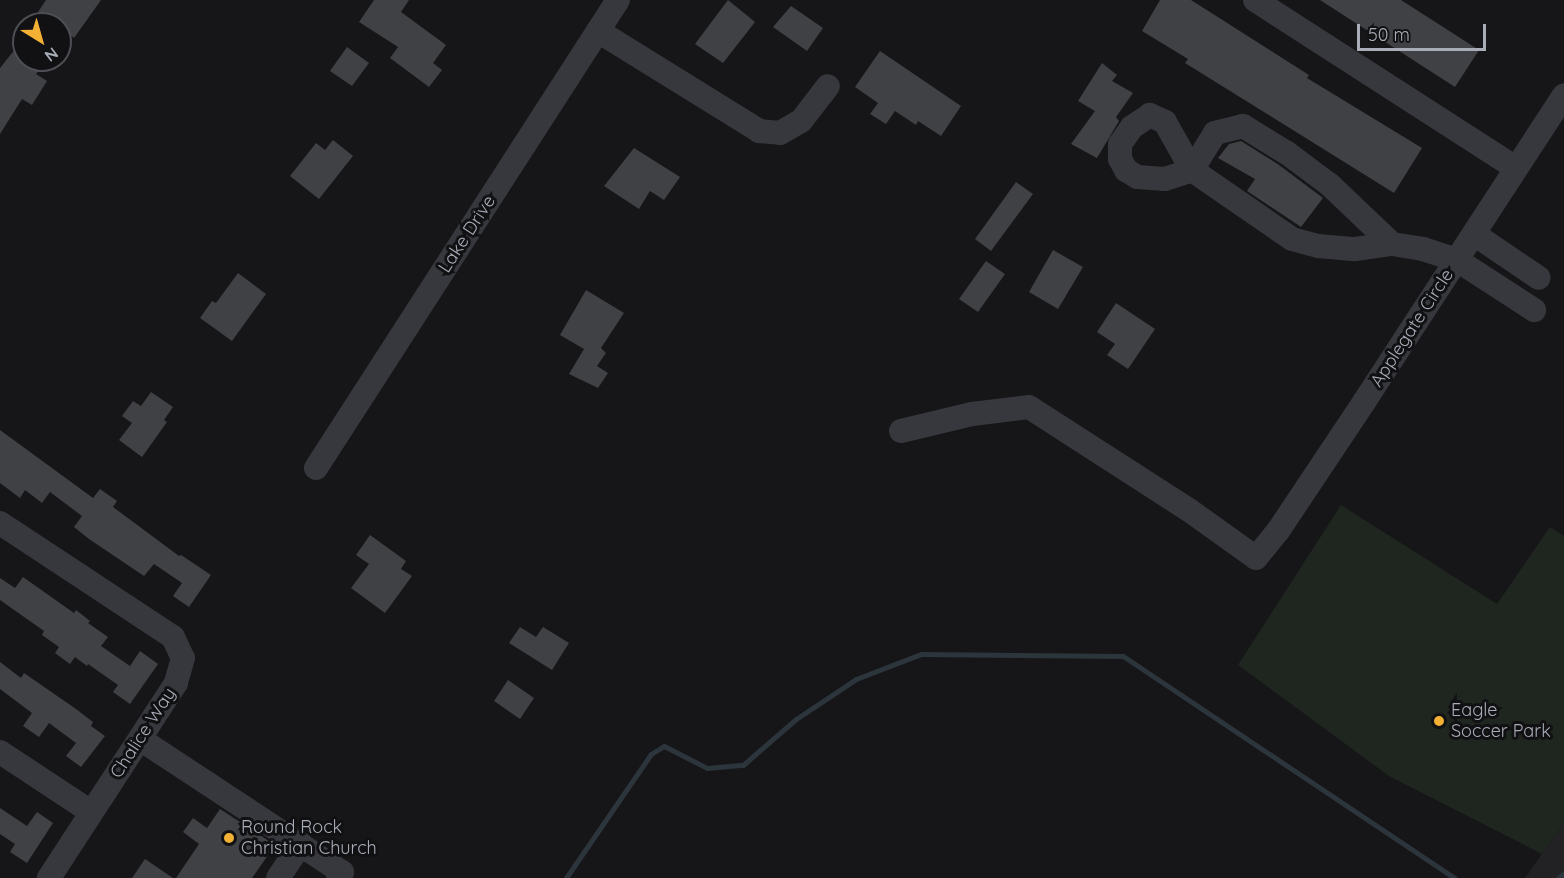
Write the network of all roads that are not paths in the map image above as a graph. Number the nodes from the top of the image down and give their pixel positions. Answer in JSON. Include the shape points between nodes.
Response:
{"nodes":[{"id":1,"x":618,"y":0,"type":"edge"},
{"id":2,"x":1255,"y":0,"type":"edge"},
{"id":3,"x":598,"y":31,"type":"junction"},
{"id":4,"x":828,"y":86,"type":"dead end"},
{"id":5,"x":1564,"y":95,"type":"edge"},
{"id":6,"x":1516,"y":168,"type":"junction"},
{"id":7,"x":1474,"y":234,"type":"junction"},
{"id":8,"x":1392,"y":244,"type":"junction"},
{"id":9,"x":1457,"y":260,"type":"junction"},
{"id":10,"x":1539,"y":278,"type":"dead end"},
{"id":11,"x":1534,"y":310,"type":"dead end"},
{"id":12,"x":901,"y":431,"type":"dead end"},
{"id":13,"x":316,"y":468,"type":"dead end"},
{"id":14,"x":0,"y":523,"type":"edge"},
{"id":15,"x":140,"y":739,"type":"junction"},
{"id":16,"x":0,"y":752,"type":"edge"},
{"id":17,"x":91,"y":812,"type":"junction"},
{"id":18,"x":301,"y":844,"type":"junction"},
{"id":19,"x":49,"y":878,"type":"edge"},
{"id":20,"x":278,"y":878,"type":"edge"},
{"id":21,"x":338,"y":878,"type":"edge"}],
"edges":[{"from":1,"to":3,"type":"street","name":"Lake Drive"},
{"from":2,"to":6,"type":"street"},
{"from":3,"to":4,"type":"street","via":[[759,131],[780,133],[801,121]]},
{"from":3,"to":13,"type":"street","name":"Lake Drive"},
{"from":5,"to":6,"type":"street","name":"Applegate Circle"},
{"from":6,"to":7,"type":"street","name":"Applegate Circle"},
{"from":7,"to":9,"type":"street","name":"Applegate Circle"},
{"from":7,"to":10,"type":"street"},
{"from":8,"to":8,"type":"street","via":[[1354,249],[1292,239],[1192,170],[1215,133],[1244,126],[1330,185]]},
{"from":8,"to":9,"type":"street"},
{"from":9,"to":11,"type":"street"},
{"from":9,"to":12,"type":"street","name":"Applegate Circle","via":[[1278,531],[1256,558],[1029,407],[972,414]]},
{"from":14,"to":15,"type":"street","name":"Chalice Way","via":[[173,637],[183,658],[176,683]]},
{"from":15,"to":17,"type":"street","name":"Chalice Way"},
{"from":15,"to":18,"type":"street"},
{"from":16,"to":17,"type":"street"},
{"from":17,"to":19,"type":"street","name":"Chalice Way"},
{"from":18,"to":20,"type":"street"},
{"from":18,"to":21,"type":"street","via":[[342,872]]}]}
